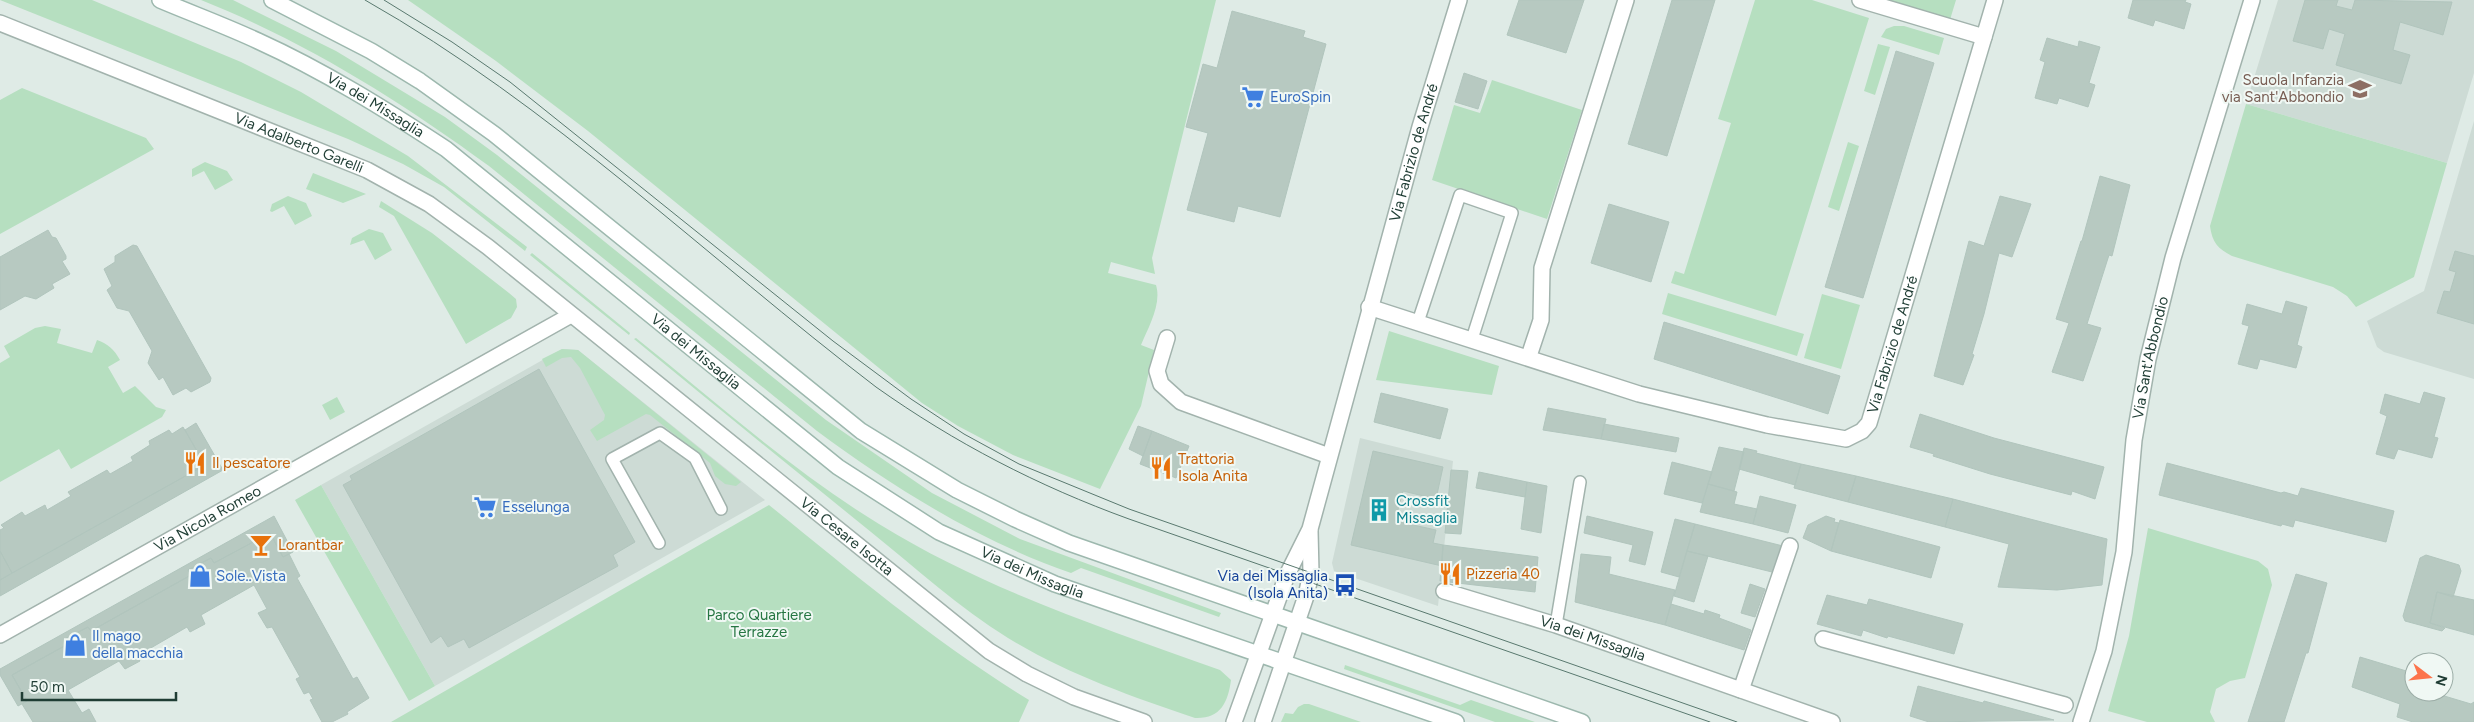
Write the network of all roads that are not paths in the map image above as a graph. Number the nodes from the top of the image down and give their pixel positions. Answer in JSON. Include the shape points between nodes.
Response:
{"nodes":[{"id":1,"x":160,"y":0,"type":"edge"},
{"id":2,"x":272,"y":0,"type":"edge"},
{"id":3,"x":1458,"y":0,"type":"edge"},
{"id":4,"x":1626,"y":0,"type":"edge"},
{"id":5,"x":1860,"y":0,"type":"edge"},
{"id":6,"x":1995,"y":0,"type":"edge"},
{"id":7,"x":2252,"y":0,"type":"edge"},
{"id":8,"x":0,"y":23,"type":"edge"},
{"id":9,"x":1984,"y":37,"type":"junction"},
{"id":10,"x":1370,"y":307,"type":"junction"},
{"id":11,"x":571,"y":315,"type":"junction"},
{"id":12,"x":1418,"y":322,"type":"junction"},
{"id":13,"x":1167,"y":338,"type":"dead end"},
{"id":14,"x":1472,"y":339,"type":"junction"},
{"id":15,"x":1529,"y":356,"type":"junction"},
{"id":16,"x":1329,"y":456,"type":"junction"},
{"id":17,"x":1580,"y":482,"type":"dead end"},
{"id":18,"x":721,"y":509,"type":"dead end"},
{"id":19,"x":1310,"y":529,"type":"junction"},
{"id":20,"x":659,"y":543,"type":"dead end"},
{"id":21,"x":1790,"y":546,"type":"dead end"},
{"id":22,"x":1444,"y":591,"type":"dead end"},
{"id":23,"x":1273,"y":614,"type":"junction"},
{"id":24,"x":1296,"y":623,"type":"junction"},
{"id":25,"x":1556,"y":625,"type":"junction"},
{"id":26,"x":0,"y":635,"type":"edge"},
{"id":27,"x":1823,"y":638,"type":"dead end"},
{"id":28,"x":1259,"y":653,"type":"junction"},
{"id":29,"x":1283,"y":662,"type":"junction"},
{"id":30,"x":1741,"y":690,"type":"junction"},
{"id":31,"x":2066,"y":705,"type":"dead end"},
{"id":32,"x":1144,"y":722,"type":"edge"},
{"id":33,"x":1234,"y":722,"type":"edge"},
{"id":34,"x":1262,"y":722,"type":"edge"},
{"id":35,"x":1456,"y":722,"type":"edge"},
{"id":36,"x":1582,"y":722,"type":"edge"},
{"id":37,"x":1832,"y":722,"type":"edge"},
{"id":38,"x":2081,"y":722,"type":"edge"}],
"edges":[{"from":1,"to":28,"type":"street","name":"Via dei Missaglia","via":[[297,60],[378,104],[446,149],[838,467],[939,532],[1055,584]]},
{"from":2,"to":23,"type":"street","via":[[372,52],[420,81],[494,134],[861,430],[906,460],[1015,519],[1069,543]]},
{"from":3,"to":10,"type":"street","name":"Via Fabrizio de André"},
{"from":4,"to":15,"type":"street","via":[[1542,268],[1541,320]]},
{"from":5,"to":9,"type":"street"},
{"from":6,"to":9,"type":"street","name":"Via Fabrizio de André"},
{"from":7,"to":38,"type":"street","name":"Via Sant'Abbondio","via":[[2174,258],[2148,359],[2134,440],[2124,552],[2104,651]]},
{"from":8,"to":11,"type":"street","name":"Via Adalberto Garelli","via":[[394,183],[460,225]]},
{"from":9,"to":15,"type":"street","name":"Via Fabrizio de André","via":[[1869,423],[1862,431],[1846,438],[1768,426],[1639,394],[1579,376]]},
{"from":10,"to":12,"type":"street","name":"Via Fabrizio de André"},
{"from":10,"to":16,"type":"street","name":"Via Fabrizio de André"},
{"from":11,"to":26,"type":"street","name":"Via Nicola Romeo"},
{"from":11,"to":32,"type":"street","name":"Via Cesare Isotta","via":[[989,651],[1074,697]]},
{"from":12,"to":14,"type":"street","name":"Via Fabrizio de André"},
{"from":12,"to":14,"type":"lane","via":[[1460,195],[1512,213]]},
{"from":13,"to":16,"type":"street","via":[[1157,371],[1160,384],[1181,402]]},
{"from":14,"to":15,"type":"street","name":"Via Fabrizio de André"},
{"from":16,"to":19,"type":"street","name":"Via Fabrizio de André"},
{"from":17,"to":25,"type":"lane"},
{"from":18,"to":20,"type":"lane","via":[[695,458],[660,433],[612,459]]},
{"from":19,"to":23,"type":"street","name":"Via Fabrizio de André","via":[[1296,554]]},
{"from":19,"to":24,"type":"street","name":"Via Fabrizio de André","via":[[1311,573]]},
{"from":21,"to":30,"type":"street"},
{"from":22,"to":25,"type":"street","name":"Via dei Missaglia"},
{"from":23,"to":24,"type":"street"},
{"from":23,"to":28,"type":"street"},
{"from":24,"to":29,"type":"street"},
{"from":24,"to":36,"type":"street"},
{"from":25,"to":30,"type":"street","name":"Via dei Missaglia"},
{"from":27,"to":31,"type":"street"},
{"from":28,"to":29,"type":"street","name":"Via dei Missaglia"},
{"from":28,"to":33,"type":"street"},
{"from":29,"to":34,"type":"street"},
{"from":29,"to":35,"type":"street","name":"Via dei Missaglia"},
{"from":30,"to":37,"type":"street","name":"Via dei Missaglia"}]}
